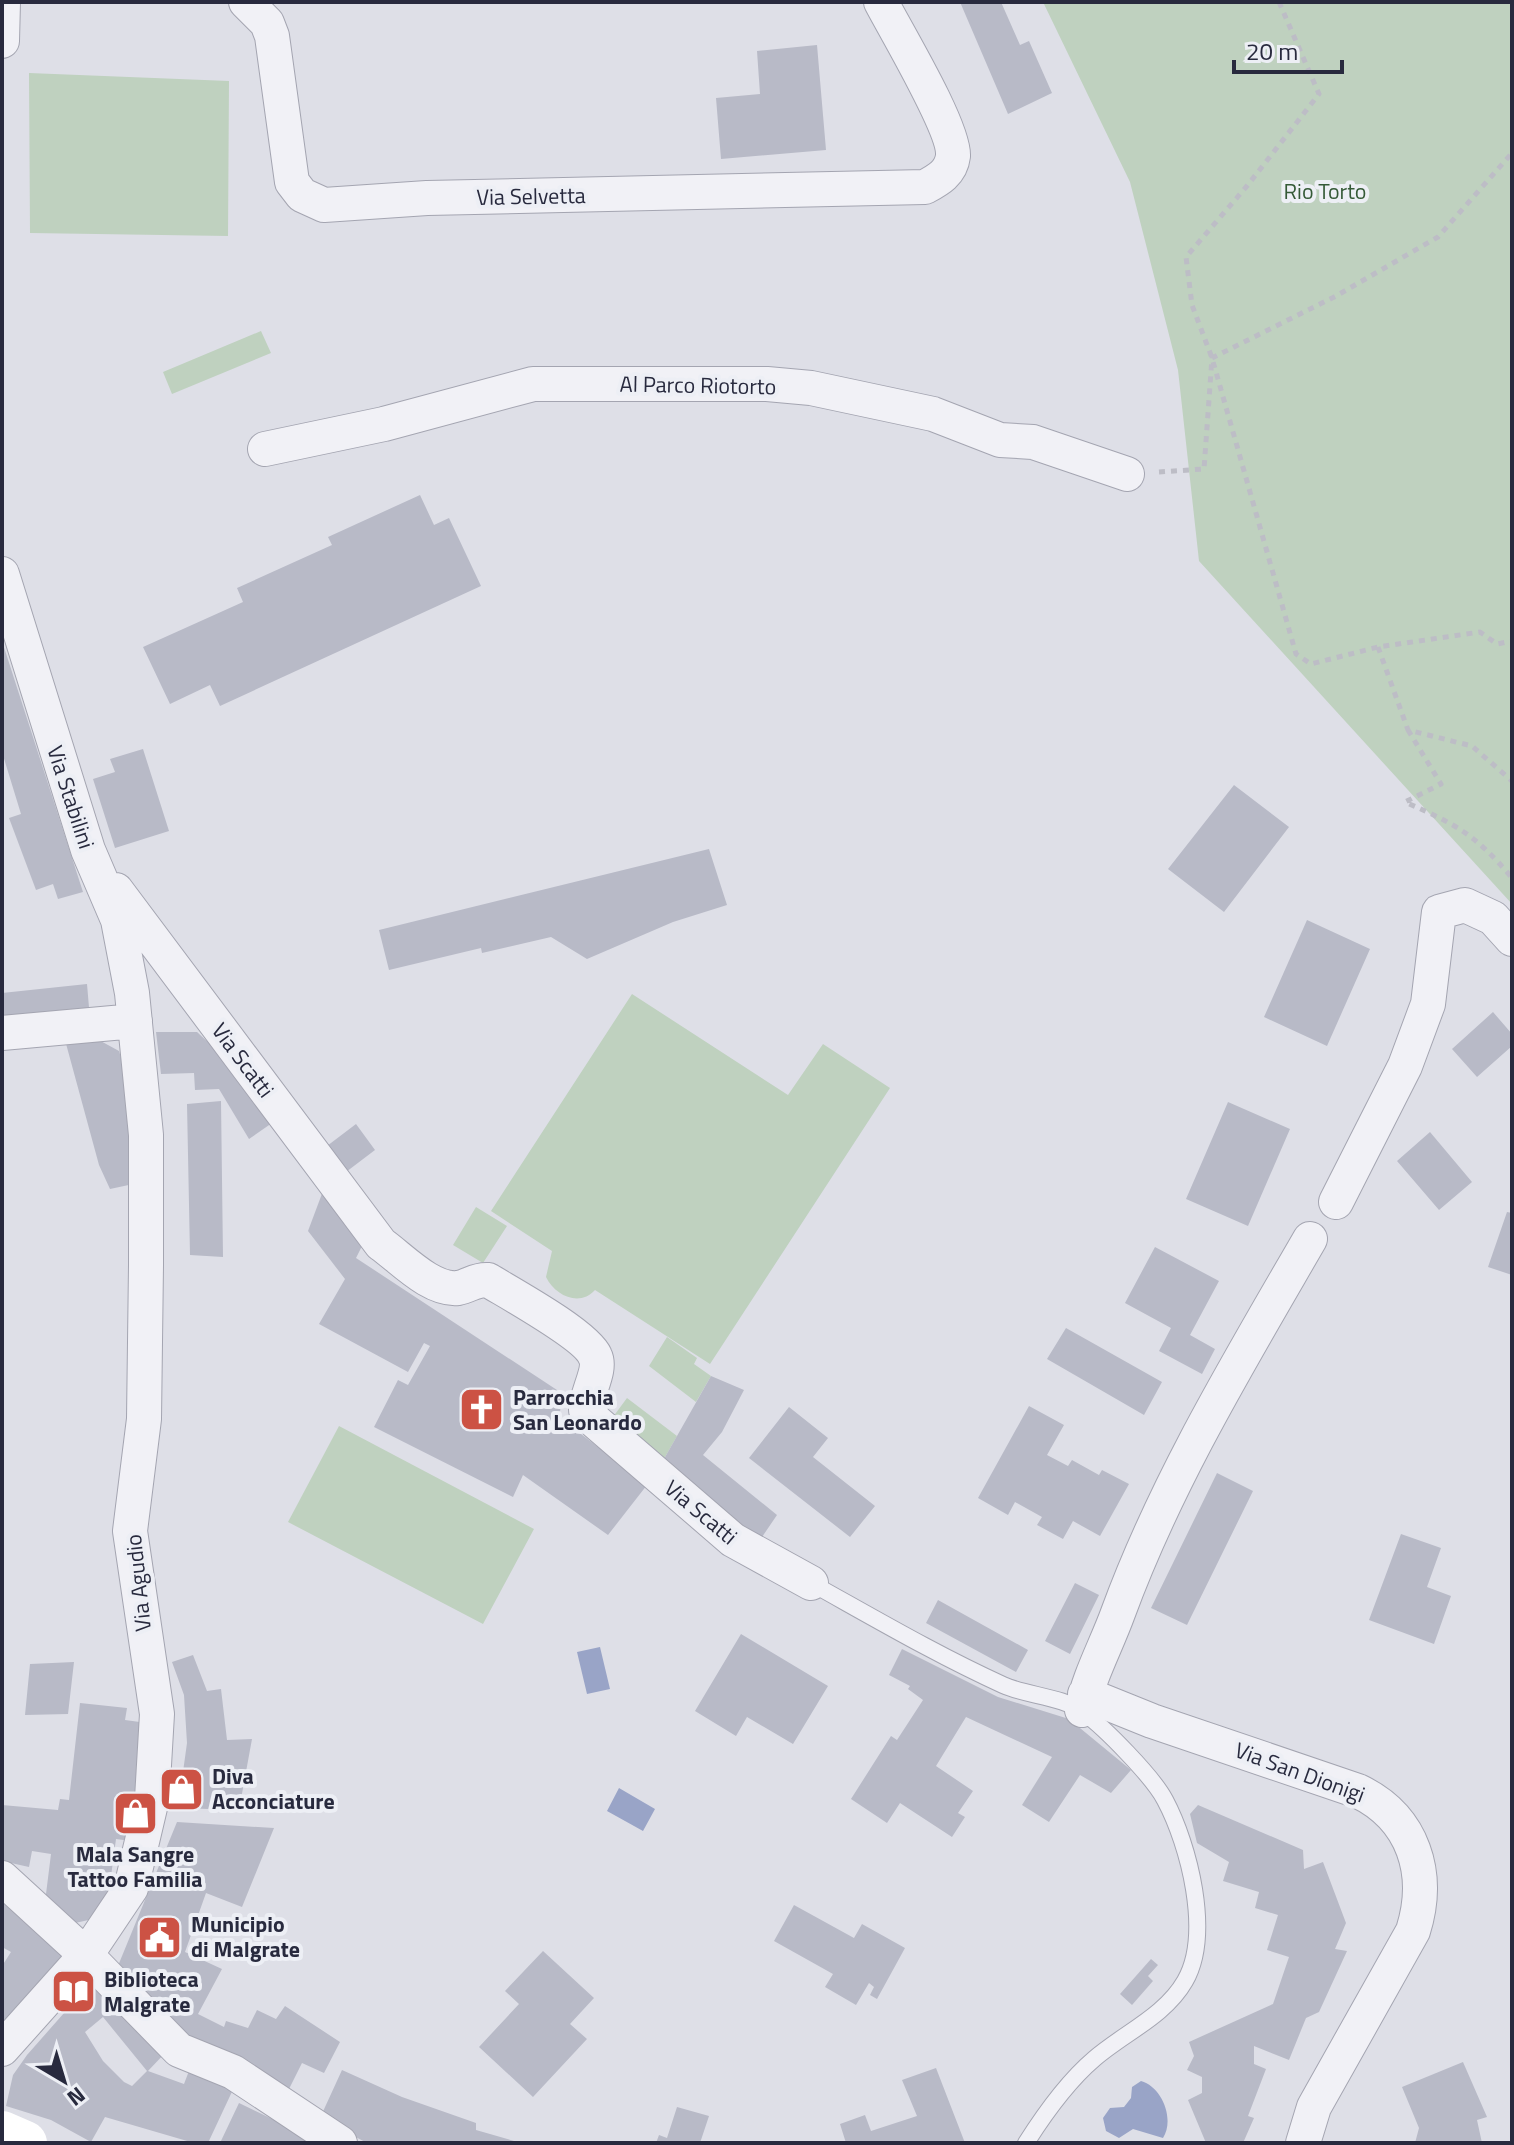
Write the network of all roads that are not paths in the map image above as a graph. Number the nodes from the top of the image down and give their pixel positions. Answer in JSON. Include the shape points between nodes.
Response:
{"nodes":[{"id":1,"x":3,"y":2,"type":"edge"},
{"id":2,"x":246,"y":2,"type":"edge"},
{"id":3,"x":881,"y":2,"type":"edge"},
{"id":4,"x":2,"y":41,"type":"edge"},
{"id":5,"x":265,"y":449,"type":"dead end"},
{"id":6,"x":1127,"y":474,"type":"road end"},
{"id":7,"x":2,"y":574,"type":"edge"},
{"id":8,"x":88,"y":850,"type":"junction"},
{"id":9,"x":1512,"y":939,"type":"edge"},
{"id":10,"x":135,"y":1021,"type":"junction"},
{"id":11,"x":2,"y":1033,"type":"edge"},
{"id":12,"x":1336,"y":1202,"type":"dead end"},
{"id":13,"x":1310,"y":1239,"type":"dead end"},
{"id":14,"x":811,"y":1583,"type":"joint"},
{"id":15,"x":1084,"y":1702,"type":"junction"},
{"id":16,"x":2,"y":1878,"type":"edge"},
{"id":17,"x":86,"y":1955,"type":"junction"},
{"id":18,"x":2,"y":2049,"type":"edge"},
{"id":19,"x":2,"y":2133,"type":"edge"},
{"id":20,"x":25,"y":2143,"type":"edge"},
{"id":21,"x":340,"y":2143,"type":"edge"},
{"id":22,"x":1026,"y":2143,"type":"edge"},
{"id":23,"x":1303,"y":2143,"type":"edge"}],
"edges":[{"from":1,"to":4,"type":"street"},
{"from":2,"to":3,"type":"street","name":"Via Selvetta","via":[[272,36],[292,182],[302,195],[324,205],[925,187],[949,170],[953,154]]},
{"from":5,"to":6,"type":"street","name":"Al Parco Riotorto","via":[[533,384],[767,384],[933,414],[1000,440],[1033,442]]},
{"from":7,"to":8,"type":"street","name":"Via Stabilini"},
{"from":8,"to":10,"type":"street","name":"Via Stabilini","via":[[118,920]]},
{"from":8,"to":14,"type":"street","name":"Via Scatti","via":[[381,1244],[436,1284],[458,1288],[488,1280],[580,1338],[596,1356],[597,1373],[586,1393],[586,1410],[596,1422],[733,1540]]},
{"from":9,"to":12,"type":"street","via":[[1493,918],[1465,905],[1439,912],[1428,1004],[1405,1066]]},
{"from":10,"to":11,"type":"street"},
{"from":10,"to":17,"type":"street","name":"Via Agudio","via":[[146,1135],[146,1265],[144,1419],[130,1531],[157,1714],[139,1892]]},
{"from":13,"to":15,"type":"street","via":[[1176,1480],[1127,1586]]},
{"from":14,"to":15,"type":"lane","name":"Via Scatti","via":[[1006,1686]]},
{"from":15,"to":22,"type":"lane","via":[[1164,1798],[1188,1855],[1195,1952],[1175,1996],[1072,2080]]},
{"from":15,"to":23,"type":"street","name":"Via San Dionigi","via":[[1358,1791],[1386,1808],[1407,1833],[1421,1875],[1413,1931],[1314,2107]]},
{"from":16,"to":17,"type":"street"},
{"from":17,"to":18,"type":"street","name":"Via Agudio"},
{"from":17,"to":21,"type":"street","via":[[179,2050],[233,2072]]},
{"from":19,"to":20,"type":"main road"}]}
